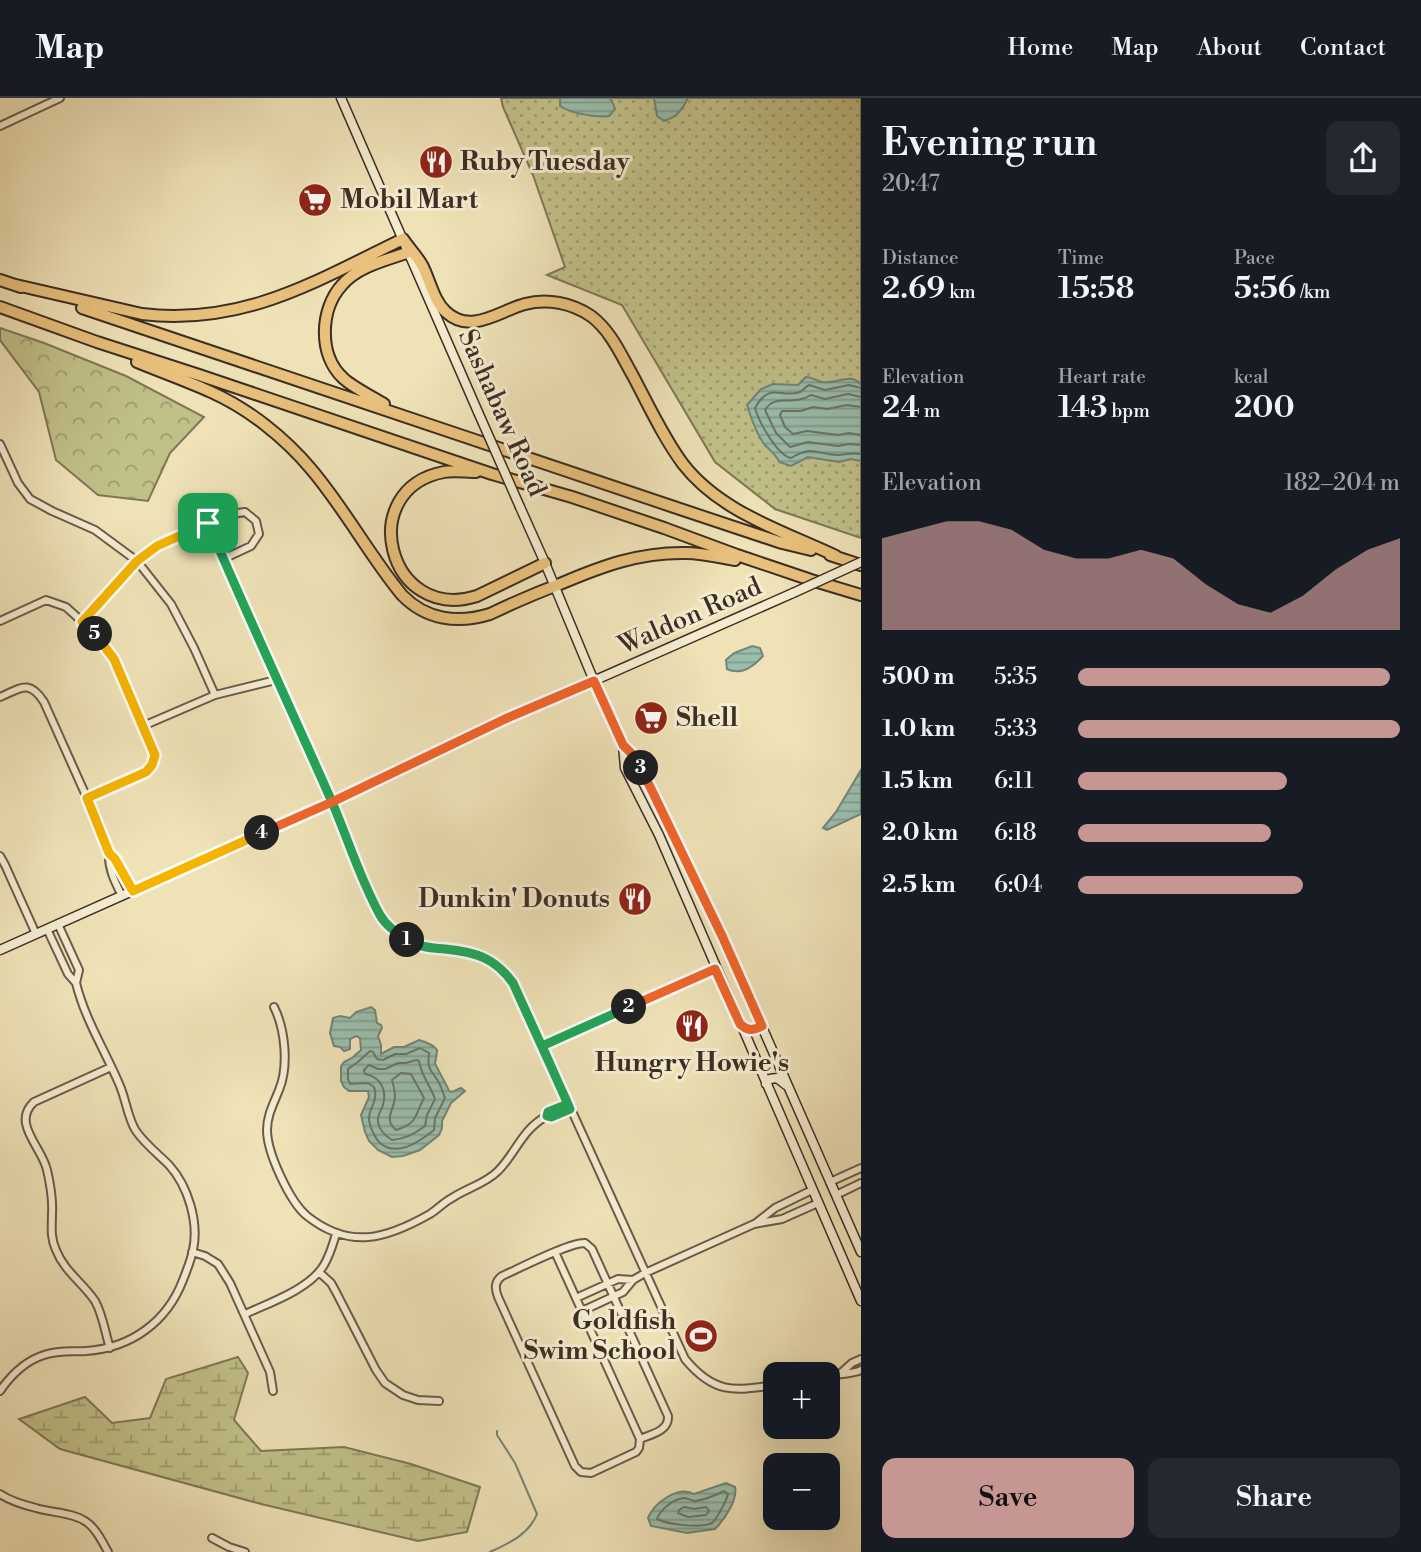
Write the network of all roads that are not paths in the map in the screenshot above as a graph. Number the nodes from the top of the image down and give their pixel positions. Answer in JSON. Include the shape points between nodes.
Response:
{"nodes":[{"id":1,"x":60,"y":98,"type":"edge"},
{"id":2,"x":341,"y":98,"type":"edge"},
{"id":3,"x":0,"y":126,"type":"edge"},
{"id":4,"x":403,"y":239,"type":"junction"},
{"id":5,"x":409,"y":251,"type":"junction"},
{"id":6,"x":0,"y":280,"type":"edge"},
{"id":7,"x":16,"y":285,"type":"junction"},
{"id":8,"x":0,"y":307,"type":"edge"},
{"id":9,"x":97,"y":342,"type":"junction"},
{"id":10,"x":414,"y":419,"type":"junction"},
{"id":11,"x":0,"y":444,"type":"edge"},
{"id":12,"x":492,"y":474,"type":"junction"},
{"id":13,"x":208,"y":523,"type":"junction"},
{"id":14,"x":836,"y":556,"type":"junction"},
{"id":15,"x":223,"y":559,"type":"junction"},
{"id":16,"x":137,"y":561,"type":"junction"},
{"id":17,"x":545,"y":563,"type":"junction"},
{"id":18,"x":861,"y":564,"type":"edge"},
{"id":19,"x":803,"y":577,"type":"junction"},
{"id":20,"x":555,"y":586,"type":"junction"},
{"id":21,"x":861,"y":595,"type":"edge"},
{"id":22,"x":0,"y":621,"type":"edge"},
{"id":23,"x":82,"y":622,"type":"junction"},
{"id":24,"x":276,"y":680,"type":"junction"},
{"id":25,"x":594,"y":681,"type":"junction"},
{"id":26,"x":215,"y":695,"type":"junction"},
{"id":27,"x":0,"y":697,"type":"edge"},
{"id":28,"x":143,"y":726,"type":"junction"},
{"id":29,"x":623,"y":745,"type":"junction"},
{"id":30,"x":651,"y":788,"type":"junction"},
{"id":31,"x":639,"y":795,"type":"junction"},
{"id":32,"x":87,"y":798,"type":"junction"},
{"id":33,"x":332,"y":802,"type":"junction"},
{"id":34,"x":109,"y":853,"type":"junction"},
{"id":35,"x":0,"y":856,"type":"edge"},
{"id":36,"x":697,"y":883,"type":"junction"},
{"id":37,"x":681,"y":887,"type":"junction"},
{"id":38,"x":133,"y":891,"type":"junction"},
{"id":39,"x":122,"y":896,"type":"junction"},
{"id":40,"x":58,"y":924,"type":"junction"},
{"id":41,"x":47,"y":929,"type":"junction"},
{"id":42,"x":36,"y":934,"type":"junction"},
{"id":43,"x":0,"y":950,"type":"edge"},
{"id":44,"x":715,"y":969,"type":"junction"},
{"id":45,"x":76,"y":983,"type":"junction"},
{"id":46,"x":274,"y":1007,"type":"dead end"},
{"id":47,"x":740,"y":1024,"type":"junction"},
{"id":48,"x":762,"y":1026,"type":"junction"},
{"id":49,"x":542,"y":1046,"type":"junction"},
{"id":50,"x":111,"y":1067,"type":"junction"},
{"id":51,"x":766,"y":1084,"type":"junction"},
{"id":52,"x":788,"y":1087,"type":"junction"},
{"id":53,"x":569,"y":1106,"type":"junction"},
{"id":54,"x":861,"y":1167,"type":"edge"},
{"id":55,"x":830,"y":1182,"type":"junction"},
{"id":56,"x":861,"y":1183,"type":"edge"},
{"id":57,"x":813,"y":1190,"type":"junction"},
{"id":58,"x":836,"y":1195,"type":"junction"},
{"id":59,"x":818,"y":1203,"type":"junction"},
{"id":60,"x":754,"y":1224,"type":"junction"},
{"id":61,"x":337,"y":1234,"type":"junction"},
{"id":62,"x":192,"y":1252,"type":"junction"},
{"id":63,"x":555,"y":1252,"type":"junction"},
{"id":64,"x":861,"y":1252,"type":"edge"},
{"id":65,"x":319,"y":1272,"type":"junction"},
{"id":66,"x":645,"y":1273,"type":"junction"},
{"id":67,"x":633,"y":1280,"type":"junction"},
{"id":68,"x":608,"y":1284,"type":"junction"},
{"id":69,"x":614,"y":1296,"type":"junction"},
{"id":70,"x":576,"y":1298,"type":"junction"},
{"id":71,"x":861,"y":1301,"type":"edge"},
{"id":72,"x":582,"y":1311,"type":"junction"},
{"id":73,"x":245,"y":1314,"type":"junction"},
{"id":74,"x":110,"y":1348,"type":"junction"},
{"id":75,"x":861,"y":1359,"type":"edge"},
{"id":76,"x":861,"y":1370,"type":"edge"},
{"id":77,"x":841,"y":1373,"type":"joint"},
{"id":78,"x":763,"y":1387,"type":"edge"},
{"id":79,"x":0,"y":1391,"type":"edge"},
{"id":80,"x":272,"y":1391,"type":"dead end"},
{"id":81,"x":439,"y":1401,"type":"dead end"},
{"id":82,"x":640,"y":1438,"type":"junction"},
{"id":83,"x":0,"y":1494,"type":"edge"},
{"id":84,"x":212,"y":1538,"type":"dead end"},
{"id":85,"x":107,"y":1552,"type":"edge"},
{"id":86,"x":246,"y":1552,"type":"edge"}],
"edges":[{"from":1,"to":3,"type":"street"},
{"from":2,"to":4,"type":"main road","name":"Sashabaw Road"},
{"from":4,"to":5,"type":"main road","name":"Sashabaw Road"},
{"from":4,"to":7,"type":"highway","via":[[284,296],[207,315],[142,314]]},
{"from":4,"to":14,"type":"highway","via":[[422,265],[439,303],[458,320],[480,321],[545,301],[593,317],[612,338],[675,452],[706,488],[754,519]]},
{"from":5,"to":10,"type":"highway","via":[[363,269],[342,284],[324,330],[331,362],[343,378]]},
{"from":5,"to":17,"type":"main road","name":"Sashabaw Road","bridge":true},
{"from":6,"to":7,"type":"highway"},
{"from":7,"to":10,"type":"highway"},
{"from":8,"to":9,"type":"highway"},
{"from":9,"to":12,"type":"highway"},
{"from":9,"to":20,"type":"highway","via":[[212,392],[274,432],[322,483],[402,595],[425,612],[454,620],[477,618]]},
{"from":10,"to":14,"type":"highway","via":[[782,543]]},
{"from":11,"to":16,"type":"street","via":[[30,499],[95,530]]},
{"from":12,"to":17,"type":"highway","via":[[445,471],[410,488],[397,506],[390,537],[402,573],[425,593],[456,600],[477,596]]},
{"from":12,"to":19,"type":"highway"},
{"from":13,"to":15,"type":"street"},
{"from":13,"to":15,"type":"street","via":[[245,512],[256,521],[259,534],[251,545]]},
{"from":13,"to":16,"type":"street","via":[[157,546]]},
{"from":14,"to":18,"type":"highway"},
{"from":15,"to":24,"type":"street"},
{"from":16,"to":23,"type":"street"},
{"from":16,"to":26,"type":"street","via":[[171,604]]},
{"from":17,"to":20,"type":"main road","name":"Sashabaw Road"},
{"from":18,"to":25,"type":"main road","name":"Waldon Road","bridge":true},
{"from":19,"to":20,"type":"highway","via":[[711,555],[675,553],[615,562]]},
{"from":19,"to":21,"type":"highway"},
{"from":20,"to":25,"type":"main road","name":"Sashabaw Road"},
{"from":22,"to":23,"type":"street","via":[[46,600],[66,607]]},
{"from":23,"to":28,"type":"street","via":[[114,659]]},
{"from":24,"to":26,"type":"street"},
{"from":24,"to":33,"type":"street"},
{"from":25,"to":29,"type":"main road","name":"Sashabaw Road"},
{"from":25,"to":33,"type":"main road","name":"Waldon Road"},
{"from":26,"to":28,"type":"street"},
{"from":27,"to":32,"type":"street","via":[[21,688],[38,693]]},
{"from":28,"to":32,"type":"street","via":[[155,755],[152,765],[146,772]]},
{"from":29,"to":30,"type":"main road","name":"Sashabaw Road","via":[[638,760]]},
{"from":29,"to":31,"type":"main road","name":"Sashabaw Road","via":[[625,768]]},
{"from":30,"to":31,"type":"main road"},
{"from":30,"to":36,"type":"main road","name":"Sashabaw Road"},
{"from":31,"to":37,"type":"main road","name":"Sashabaw Road"},
{"from":32,"to":34,"type":"street"},
{"from":33,"to":38,"type":"main road","name":"Waldon Road"},
{"from":33,"to":49,"type":"street","via":[[381,918],[416,945],[477,954],[494,963],[513,983]]},
{"from":34,"to":38,"type":"street"},
{"from":34,"to":39,"type":"street","via":[[111,873]]},
{"from":35,"to":42,"type":"street"},
{"from":36,"to":37,"type":"main road","via":[[687,880]]},
{"from":36,"to":48,"type":"main road","name":"Sashabaw Road"},
{"from":37,"to":44,"type":"main road","name":"Sashabaw Road"},
{"from":38,"to":39,"type":"main road","name":"Waldon Road"},
{"from":39,"to":40,"type":"main road","name":"Waldon Road"},
{"from":40,"to":41,"type":"main road","name":"Waldon Road"},
{"from":40,"to":45,"type":"street","via":[[79,970]]},
{"from":41,"to":42,"type":"main road","name":"Waldon Road"},
{"from":41,"to":45,"type":"street"},
{"from":42,"to":43,"type":"main road","name":"Waldon Road"},
{"from":44,"to":47,"type":"main road","name":"Sashabaw Road"},
{"from":44,"to":49,"type":"street"},
{"from":45,"to":50,"type":"street"},
{"from":46,"to":61,"type":"street","via":[[285,1070],[269,1115],[268,1145],[303,1212]]},
{"from":47,"to":48,"type":"main road","via":[[750,1030]]},
{"from":47,"to":51,"type":"main road","name":"Sashabaw Road"},
{"from":48,"to":52,"type":"main road","name":"Sashabaw Road"},
{"from":49,"to":53,"type":"street"},
{"from":50,"to":62,"type":"street","via":[[136,1130],[184,1189],[194,1227]]},
{"from":50,"to":74,"type":"street","via":[[34,1102],[25,1119],[47,1168],[55,1249],[99,1308]]},
{"from":51,"to":52,"type":"main road","via":[[776,1078]]},
{"from":51,"to":57,"type":"main road","name":"Sashabaw Road"},
{"from":52,"to":55,"type":"main road","name":"Sashabaw Road"},
{"from":53,"to":61,"type":"street","via":[[539,1120],[492,1176],[433,1212],[380,1236]]},
{"from":53,"to":66,"type":"street"},
{"from":54,"to":55,"type":"street"},
{"from":55,"to":58,"type":"main road","name":"Sashabaw Road"},
{"from":56,"to":58,"type":"street"},
{"from":57,"to":59,"type":"main road","name":"Sashabaw Road"},
{"from":57,"to":60,"type":"street","via":[[778,1206]]},
{"from":58,"to":64,"type":"main road","name":"Sashabaw Road"},
{"from":59,"to":60,"type":"street","via":[[782,1219]]},
{"from":59,"to":71,"type":"main road","name":"Sashabaw Road"},
{"from":60,"to":66,"type":"street"},
{"from":61,"to":65,"type":"street"},
{"from":62,"to":73,"type":"street","via":[[218,1264]]},
{"from":62,"to":74,"type":"street","via":[[167,1311],[144,1333]]},
{"from":63,"to":68,"type":"street","via":[[578,1242],[587,1244]]},
{"from":63,"to":70,"type":"street"},
{"from":63,"to":82,"type":"street","via":[[502,1276],[496,1290],[570,1454],[578,1470],[588,1473],[636,1452]]},
{"from":65,"to":73,"type":"street","via":[[297,1289]]},
{"from":65,"to":81,"type":"street","via":[[331,1283],[385,1383],[403,1395]]},
{"from":66,"to":67,"type":"street"},
{"from":66,"to":78,"type":"street","via":[[685,1359],[705,1380],[732,1389]]},
{"from":67,"to":68,"type":"street"},
{"from":67,"to":69,"type":"street"},
{"from":68,"to":69,"type":"street"},
{"from":68,"to":70,"type":"street"},
{"from":69,"to":72,"type":"street"},
{"from":69,"to":82,"type":"street","via":[[668,1418],[663,1429]]},
{"from":70,"to":72,"type":"street"},
{"from":72,"to":82,"type":"street"},
{"from":73,"to":80,"type":"street","via":[[271,1372]]},
{"from":74,"to":79,"type":"street","via":[[45,1355],[19,1369]]},
{"from":75,"to":77,"type":"street"},
{"from":76,"to":77,"type":"street"},
{"from":83,"to":85,"type":"street","via":[[86,1521]]},
{"from":84,"to":86,"type":"street"}]}
